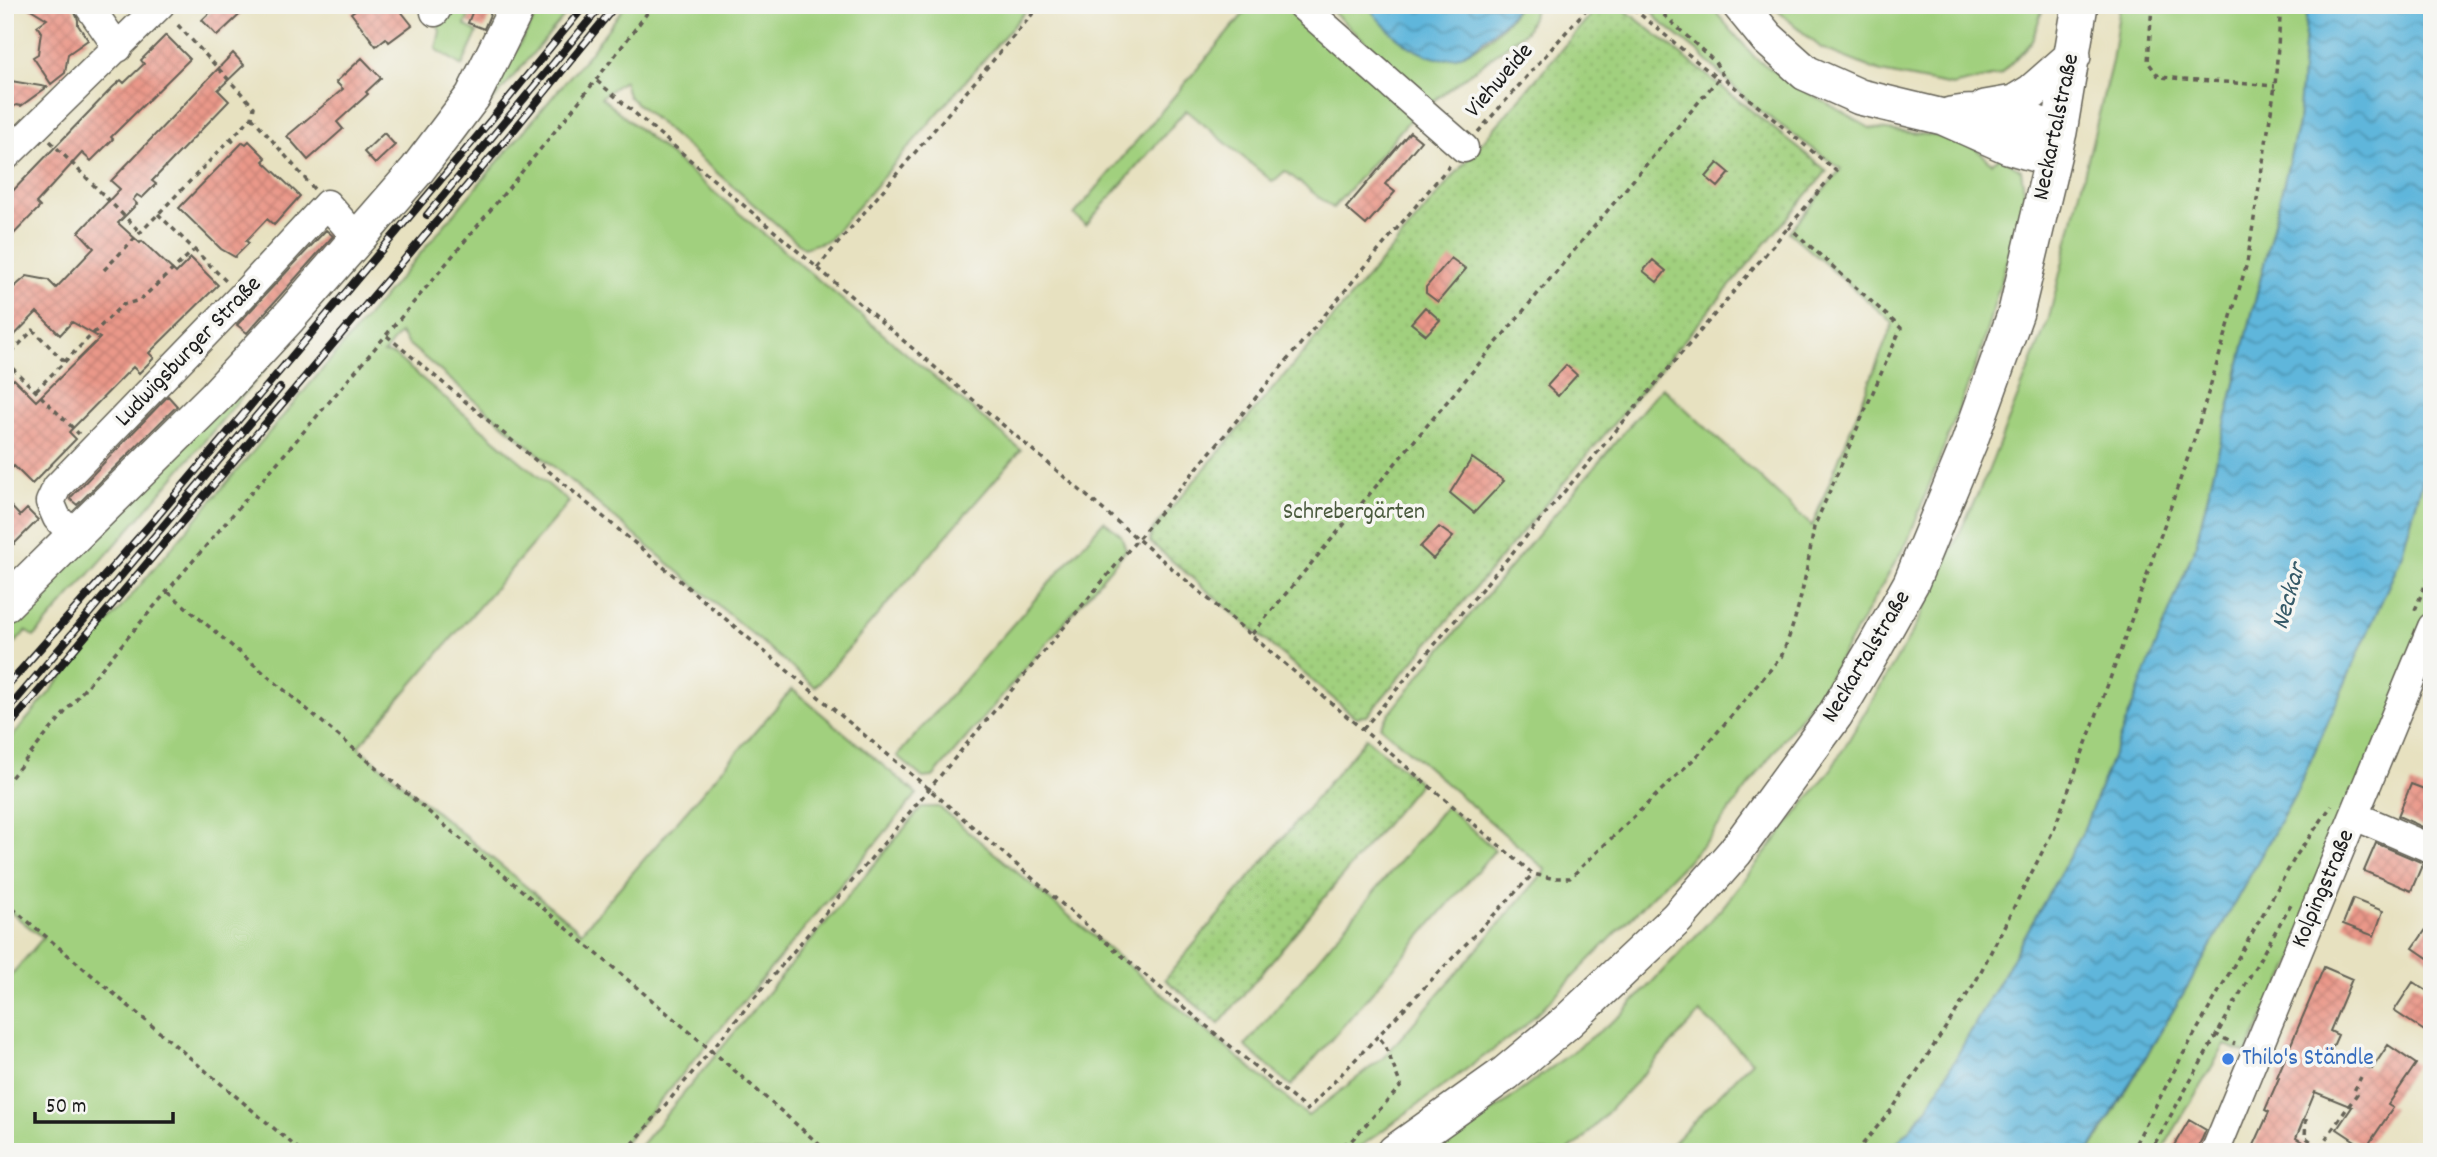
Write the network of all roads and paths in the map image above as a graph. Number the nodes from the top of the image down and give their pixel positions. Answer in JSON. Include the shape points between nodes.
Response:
{"nodes":[{"id":1,"x":88,"y":5,"type":"edge"},
{"id":2,"x":160,"y":5,"type":"edge"},
{"id":3,"x":518,"y":5,"type":"edge"},
{"id":4,"x":653,"y":5,"type":"edge"},
{"id":5,"x":1040,"y":5,"type":"edge"},
{"id":6,"x":1301,"y":5,"type":"edge"},
{"id":7,"x":1590,"y":5,"type":"edge"},
{"id":8,"x":1629,"y":5,"type":"edge"},
{"id":9,"x":1653,"y":5,"type":"edge"},
{"id":10,"x":1740,"y":5,"type":"edge"},
{"id":11,"x":2080,"y":5,"type":"edge"},
{"id":12,"x":2152,"y":5,"type":"edge"},
{"id":13,"x":2281,"y":5,"type":"edge"},
{"id":14,"x":118,"y":48,"type":"junction"},
{"id":15,"x":2073,"y":56,"type":"junction"},
{"id":16,"x":1718,"y":79,"type":"junction"},
{"id":17,"x":1725,"y":79,"type":"junction"},
{"id":18,"x":597,"y":80,"type":"junction"},
{"id":19,"x":2275,"y":86,"type":"junction"},
{"id":20,"x":1957,"y":114,"type":"junction"},
{"id":21,"x":252,"y":117,"type":"junction"},
{"id":22,"x":36,"y":126,"type":"junction"},
{"id":23,"x":230,"y":139,"type":"junction"},
{"id":24,"x":237,"y":145,"type":"dead end"},
{"id":25,"x":2055,"y":146,"type":"junction"},
{"id":26,"x":1464,"y":148,"type":"junction"},
{"id":27,"x":5,"y":157,"type":"edge"},
{"id":28,"x":327,"y":204,"type":"junction"},
{"id":29,"x":158,"y":214,"type":"junction"},
{"id":30,"x":1789,"y":227,"type":"junction"},
{"id":31,"x":139,"y":232,"type":"junction"},
{"id":32,"x":357,"y":238,"type":"junction"},
{"id":33,"x":193,"y":251,"type":"junction"},
{"id":34,"x":817,"y":268,"type":"junction"},
{"id":35,"x":104,"y":270,"type":"dead end"},
{"id":36,"x":242,"y":296,"type":"junction"},
{"id":37,"x":387,"y":336,"type":"junction"},
{"id":38,"x":65,"y":362,"type":"junction"},
{"id":39,"x":7,"y":363,"type":"edge"},
{"id":40,"x":5,"y":369,"type":"edge"},
{"id":41,"x":36,"y":390,"type":"junction"},
{"id":42,"x":95,"y":450,"type":"junction"},
{"id":43,"x":75,"y":536,"type":"junction"},
{"id":44,"x":1139,"y":540,"type":"junction"},
{"id":45,"x":168,"y":592,"type":"junction"},
{"id":46,"x":5,"y":604,"type":"edge"},
{"id":47,"x":1252,"y":634,"type":"junction"},
{"id":48,"x":2430,"y":638,"type":"edge"},
{"id":49,"x":1363,"y":729,"type":"junction"},
{"id":50,"x":5,"y":785,"type":"edge"},
{"id":51,"x":929,"y":789,"type":"junction"},
{"id":52,"x":2343,"y":811,"type":"junction"},
{"id":53,"x":2324,"y":828,"type":"dead end"},
{"id":54,"x":2432,"y":849,"type":"edge"},
{"id":55,"x":1533,"y":874,"type":"junction"},
{"id":56,"x":2294,"y":899,"type":"dead end"},
{"id":57,"x":5,"y":902,"type":"edge"},
{"id":58,"x":1377,"y":1035,"type":"junction"},
{"id":59,"x":711,"y":1051,"type":"junction"},
{"id":60,"x":2361,"y":1077,"type":"dead end"},
{"id":61,"x":2306,"y":1119,"type":"dead end"},
{"id":62,"x":2320,"y":1147,"type":"junction"},
{"id":63,"x":302,"y":1152,"type":"edge"},
{"id":64,"x":626,"y":1152,"type":"edge"},
{"id":65,"x":828,"y":1152,"type":"edge"},
{"id":66,"x":1324,"y":1152,"type":"edge"},
{"id":67,"x":1395,"y":1152,"type":"edge"},
{"id":68,"x":1856,"y":1152,"type":"edge"},
{"id":69,"x":2131,"y":1152,"type":"edge"},
{"id":70,"x":2150,"y":1152,"type":"edge"},
{"id":71,"x":2215,"y":1152,"type":"edge"},
{"id":72,"x":2326,"y":1152,"type":"edge"}],
"edges":[{"from":1,"to":14,"type":"street"},
{"from":2,"to":14,"type":"street"},
{"from":2,"to":21,"type":"path","via":[[254,107]]},
{"from":3,"to":32,"type":"main road","name":"Ludwigsburger Straße","via":[[473,96]]},
{"from":4,"to":18,"type":"path"},
{"from":5,"to":34,"type":"path"},
{"from":6,"to":26,"type":"street"},
{"from":7,"to":26,"type":"path","name":"Viehweide"},
{"from":8,"to":16,"type":"path"},
{"from":9,"to":17,"type":"path","via":[[1715,62]]},
{"from":10,"to":20,"type":"main road","via":[[1767,38],[1806,73],[1860,97]]},
{"from":11,"to":15,"type":"main road","name":"Neckartalstraße"},
{"from":12,"to":19,"type":"path","via":[[2148,62],[2159,78]]},
{"from":13,"to":19,"type":"path"},
{"from":14,"to":22,"type":"street"},
{"from":15,"to":20,"type":"main road","via":[[2014,103]]},
{"from":15,"to":25,"type":"main road","name":"Neckartalstraße"},
{"from":16,"to":17,"type":"path"},
{"from":16,"to":47,"type":"path"},
{"from":17,"to":30,"type":"path","via":[[1836,172]]},
{"from":18,"to":34,"type":"path"},
{"from":18,"to":37,"type":"path"},
{"from":19,"to":68,"type":"path","via":[[2247,263],[2207,397],[2054,829],[1976,981],[1894,1108]]},
{"from":20,"to":25,"type":"main road","via":[[2008,146]]},
{"from":21,"to":23,"type":"path"},
{"from":21,"to":28,"type":"path"},
{"from":22,"to":27,"type":"street"},
{"from":22,"to":31,"type":"path"},
{"from":23,"to":24,"type":"path"},
{"from":23,"to":29,"type":"path"},
{"from":25,"to":67,"type":"main road","name":"Neckartalstraße","via":[[2016,312],[1969,443],[1911,583],[1835,715],[1735,852],[1677,918],[1506,1073]]},
{"from":26,"to":44,"type":"path","name":"Viehweide"},
{"from":28,"to":32,"type":"street"},
{"from":28,"to":36,"type":"street","name":"Ludwigsburger Straße"},
{"from":29,"to":31,"type":"path"},
{"from":29,"to":33,"type":"path"},
{"from":30,"to":49,"type":"path"},
{"from":30,"to":55,"type":"path","via":[[1901,328],[1814,527],[1789,638],[1781,657],[1699,754],[1570,878]]},
{"from":31,"to":35,"type":"path"},
{"from":32,"to":43,"type":"main road","name":"Ludwigsburger Straße","via":[[216,396]]},
{"from":33,"to":36,"type":"path"},
{"from":33,"to":38,"type":"path","via":[[140,300],[122,305]]},
{"from":34,"to":44,"type":"path"},
{"from":36,"to":42,"type":"street","name":"Ludwigsburger Straße"},
{"from":37,"to":45,"type":"path"},
{"from":37,"to":51,"type":"path"},
{"from":38,"to":39,"type":"path","via":[[33,330],[8,356]]},
{"from":38,"to":41,"type":"path"},
{"from":39,"to":40,"type":"path"},
{"from":39,"to":41,"type":"path"},
{"from":41,"to":42,"type":"path"},
{"from":42,"to":43,"type":"street","name":"Ludwigsburger Straße","via":[[57,487],[50,502],[57,518]]},
{"from":43,"to":46,"type":"main road","name":"Ludwigsburger Straße"},
{"from":44,"to":47,"type":"path"},
{"from":44,"to":51,"type":"path","name":"Viehweide"},
{"from":45,"to":50,"type":"path"},
{"from":45,"to":59,"type":"path"},
{"from":47,"to":49,"type":"path"},
{"from":48,"to":52,"type":"street","name":"Kolpingstraße"},
{"from":49,"to":55,"type":"path"},
{"from":51,"to":58,"type":"path","via":[[1307,1110]]},
{"from":51,"to":59,"type":"path","name":"Viehweide"},
{"from":52,"to":53,"type":"path"},
{"from":52,"to":54,"type":"street"},
{"from":52,"to":69,"type":"path","via":[[2295,856]]},
{"from":52,"to":71,"type":"street","name":"Kolpingstraße"},
{"from":55,"to":58,"type":"path"},
{"from":56,"to":70,"type":"path"},
{"from":57,"to":63,"type":"path"},
{"from":58,"to":66,"type":"path","via":[[1401,1086],[1351,1141]]},
{"from":59,"to":64,"type":"path","name":"Viehweide"},
{"from":59,"to":65,"type":"path"},
{"from":60,"to":62,"type":"path","via":[[2354,1091],[2357,1094]]},
{"from":61,"to":62,"type":"path","via":[[2305,1138]]},
{"from":62,"to":72,"type":"path"}]}
